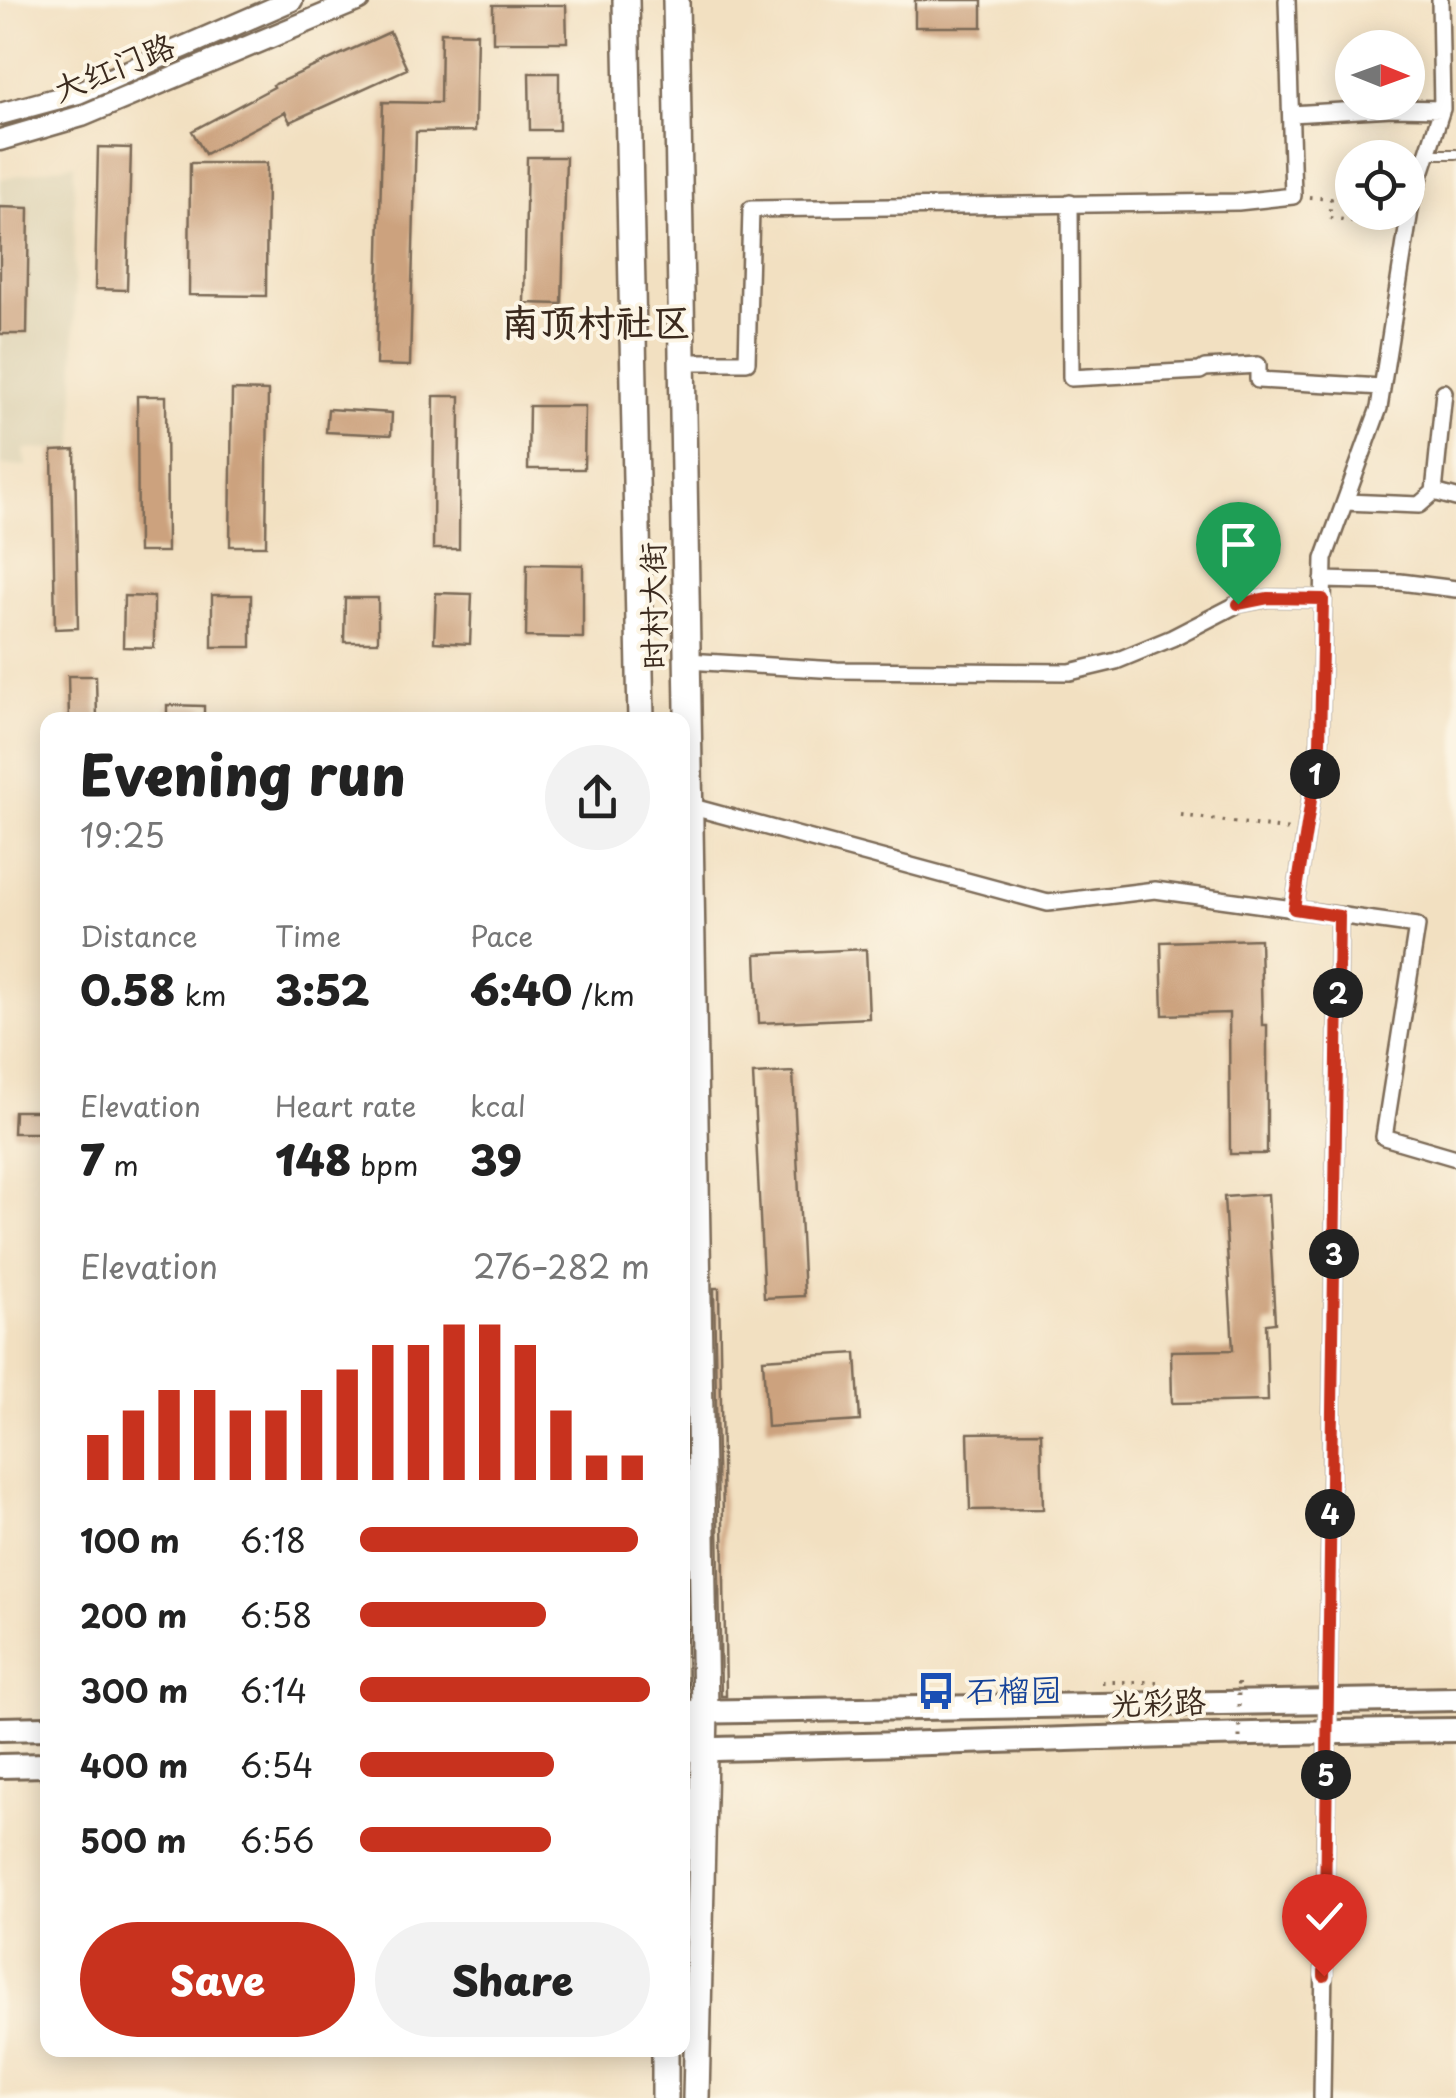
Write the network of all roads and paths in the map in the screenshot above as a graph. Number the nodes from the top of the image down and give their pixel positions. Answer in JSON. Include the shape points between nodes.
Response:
{"nodes":[{"id":1,"x":292,"y":0,"type":"edge"},
{"id":2,"x":359,"y":0,"type":"edge"},
{"id":3,"x":626,"y":0,"type":"edge"},
{"id":4,"x":676,"y":0,"type":"edge"},
{"id":5,"x":1287,"y":0,"type":"edge"},
{"id":6,"x":1440,"y":0,"type":"edge"},
{"id":7,"x":1442,"y":109,"type":"junction"},
{"id":8,"x":0,"y":114,"type":"edge"},
{"id":9,"x":1292,"y":114,"type":"junction"},
{"id":10,"x":0,"y":140,"type":"edge"},
{"id":11,"x":1428,"y":154,"type":"junction"},
{"id":12,"x":1456,"y":154,"type":"edge"},
{"id":13,"x":1425,"y":163,"type":"edge"},
{"id":14,"x":1293,"y":196,"type":"junction"},
{"id":15,"x":1070,"y":204,"type":"junction"},
{"id":16,"x":1335,"y":219,"type":"edge"},
{"id":17,"x":1407,"y":230,"type":"edge"},
{"id":18,"x":682,"y":362,"type":"junction"},
{"id":19,"x":1382,"y":387,"type":"junction"},
{"id":20,"x":1444,"y":392,"type":"dead end"},
{"id":21,"x":1434,"y":492,"type":"junction"},
{"id":22,"x":1456,"y":498,"type":"edge"},
{"id":23,"x":1345,"y":502,"type":"junction"},
{"id":24,"x":1323,"y":580,"type":"junction"},
{"id":25,"x":1456,"y":590,"type":"edge"},
{"id":26,"x":1323,"y":599,"type":"junction"},
{"id":27,"x":687,"y":661,"type":"junction"},
{"id":28,"x":641,"y":712,"type":"edge"},
{"id":29,"x":688,"y":712,"type":"edge"},
{"id":30,"x":690,"y":806,"type":"edge"},
{"id":31,"x":1181,"y":814,"type":"dead end"},
{"id":32,"x":1306,"y":832,"type":"junction"},
{"id":33,"x":1294,"y":909,"type":"junction"},
{"id":34,"x":1339,"y":916,"type":"junction"},
{"id":35,"x":690,"y":987,"type":"edge"},
{"id":36,"x":1456,"y":1158,"type":"edge"},
{"id":37,"x":1238,"y":1683,"type":"dead end"},
{"id":38,"x":1456,"y":1699,"type":"edge"},
{"id":39,"x":1327,"y":1702,"type":"junction"},
{"id":40,"x":694,"y":1712,"type":"edge"},
{"id":41,"x":40,"y":1728,"type":"edge"},
{"id":42,"x":0,"y":1729,"type":"edge"},
{"id":43,"x":1456,"y":1730,"type":"edge"},
{"id":44,"x":1326,"y":1732,"type":"junction"},
{"id":45,"x":693,"y":1750,"type":"edge"},
{"id":46,"x":1240,"y":1754,"type":"dead end"},
{"id":47,"x":40,"y":1765,"type":"edge"},
{"id":48,"x":0,"y":1766,"type":"edge"},
{"id":49,"x":666,"y":2057,"type":"edge"},
{"id":50,"x":664,"y":2098,"type":"edge"},
{"id":51,"x":696,"y":2098,"type":"edge"},
{"id":52,"x":1322,"y":2098,"type":"edge"}],
"edges":[{"from":1,"to":8,"type":"street","name":"大红门路","via":[[78,93]]},
{"from":2,"to":10,"type":"street","name":"大红门路","via":[[82,116]]},
{"from":3,"to":28,"type":"main road","name":"时村大街"},
{"from":4,"to":18,"type":"main road","name":"时村大街"},
{"from":5,"to":9,"type":"street"},
{"from":6,"to":7,"type":"street"},
{"from":7,"to":9,"type":"street"},
{"from":7,"to":11,"type":"street"},
{"from":9,"to":14,"type":"street"},
{"from":11,"to":12,"type":"lane"},
{"from":11,"to":13,"type":"street"},
{"from":14,"to":15,"type":"street"},
{"from":14,"to":16,"type":"path","via":[[1330,199],[1329,218]]},
{"from":15,"to":18,"type":"street","via":[[751,209],[746,362]]},
{"from":15,"to":19,"type":"street","via":[[1071,378],[1258,365],[1258,380]]},
{"from":17,"to":19,"type":"street"},
{"from":18,"to":27,"type":"main road","name":"时村大街"},
{"from":19,"to":23,"type":"street"},
{"from":20,"to":21,"type":"street"},
{"from":21,"to":22,"type":"street"},
{"from":21,"to":23,"type":"street","via":[[1419,505]]},
{"from":23,"to":24,"type":"street"},
{"from":24,"to":25,"type":"street"},
{"from":24,"to":26,"type":"street"},
{"from":26,"to":27,"type":"street","via":[[1238,604],[1116,661],[1070,672]]},
{"from":26,"to":32,"type":"street","via":[[1320,742]]},
{"from":27,"to":29,"type":"main road","name":"时村大街"},
{"from":30,"to":33,"type":"street","via":[[1048,903],[1155,890]]},
{"from":31,"to":32,"type":"path"},
{"from":32,"to":33,"type":"street"},
{"from":33,"to":34,"type":"street"},
{"from":34,"to":36,"type":"street","via":[[1417,926],[1384,1137]]},
{"from":34,"to":39,"type":"street"},
{"from":35,"to":40,"type":"main road","name":"时村大街"},
{"from":37,"to":46,"type":"path","bridge":true},
{"from":38,"to":39,"type":"main road","name":"光彩路"},
{"from":39,"to":40,"type":"main road","name":"光彩路"},
{"from":39,"to":44,"type":"street"},
{"from":40,"to":45,"type":"main road","name":"时村大街"},
{"from":41,"to":42,"type":"main road"},
{"from":43,"to":44,"type":"main road","name":"光彩路"},
{"from":44,"to":45,"type":"main road","name":"光彩路"},
{"from":44,"to":52,"type":"street"},
{"from":45,"to":51,"type":"main road","name":"时村大街"},
{"from":47,"to":48,"type":"main road"},
{"from":49,"to":50,"type":"main road"}]}
